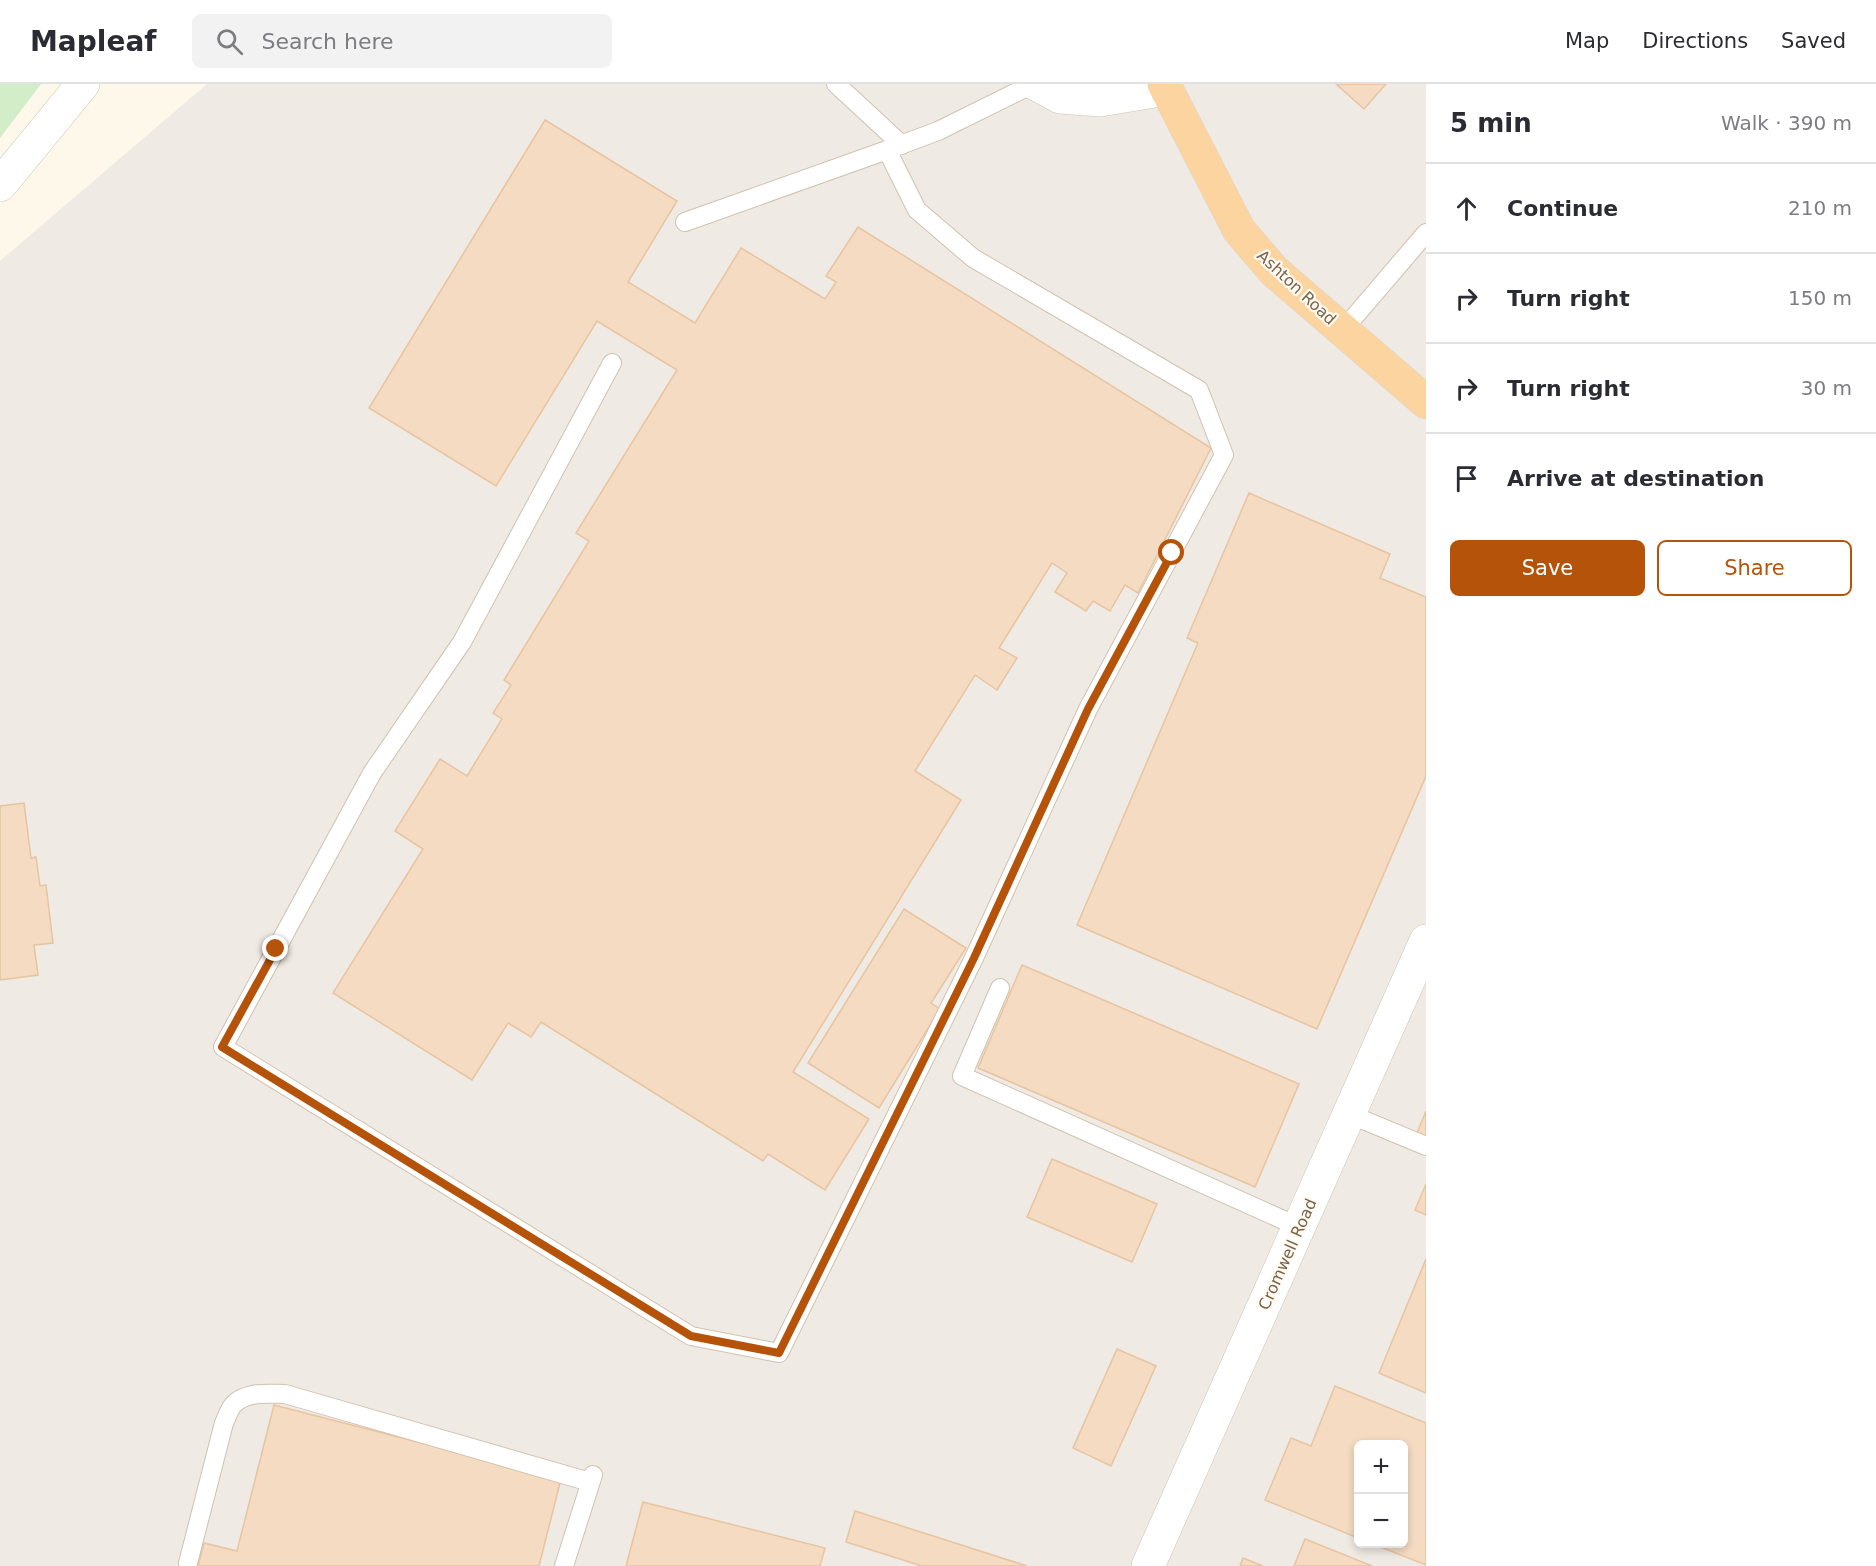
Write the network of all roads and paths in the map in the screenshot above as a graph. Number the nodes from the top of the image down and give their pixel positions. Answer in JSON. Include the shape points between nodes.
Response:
{"nodes":[{"id":1,"x":83,"y":84,"type":"edge"},
{"id":2,"x":836,"y":84,"type":"edge"},
{"id":3,"x":1035,"y":84,"type":"edge"},
{"id":4,"x":1165,"y":86,"type":"edge"},
{"id":5,"x":895,"y":147,"type":"junction"},
{"id":6,"x":0,"y":185,"type":"edge"},
{"id":7,"x":685,"y":222,"type":"dead end"},
{"id":8,"x":1426,"y":233,"type":"edge"},
{"id":9,"x":1342,"y":330,"type":"junction"},
{"id":10,"x":612,"y":363,"type":"dead end"},
{"id":11,"x":1426,"y":402,"type":"edge"},
{"id":12,"x":1426,"y":941,"type":"edge"},
{"id":13,"x":1000,"y":988,"type":"dead end"},
{"id":14,"x":1349,"y":1114,"type":"junction"},
{"id":15,"x":1426,"y":1146,"type":"edge"},
{"id":16,"x":1299,"y":1227,"type":"junction"},
{"id":17,"x":188,"y":1563,"type":"dead end"},
{"id":18,"x":564,"y":1566,"type":"edge"},
{"id":19,"x":1148,"y":1566,"type":"edge"}],
"edges":[{"from":1,"to":6,"type":"street"},
{"from":2,"to":5,"type":"lane"},
{"from":3,"to":4,"type":"street","via":[[1060,98],[1100,100]]},
{"from":3,"to":5,"type":"lane","via":[[938,131]]},
{"from":4,"to":9,"type":"highway","name":"Ashton Road","via":[[1239,230],[1274,271]]},
{"from":5,"to":7,"type":"lane"},
{"from":5,"to":10,"type":"lane","via":[[917,210],[973,258],[1199,390],[1224,455],[1088,709],[974,958],[779,1353],[691,1336],[222,1047],[372,773],[462,642]]},
{"from":8,"to":9,"type":"lane"},
{"from":9,"to":11,"type":"highway","name":"Ashton Road"},
{"from":12,"to":14,"type":"street","name":"Cromwell Road"},
{"from":13,"to":16,"type":"lane","via":[[962,1076]]},
{"from":14,"to":15,"type":"lane"},
{"from":14,"to":16,"type":"street","name":"Cromwell Road"},
{"from":16,"to":19,"type":"street","name":"Cromwell Road"},
{"from":17,"to":18,"type":"lane","via":[[224,1423],[232,1406],[245,1396],[263,1394],[291,1396],[592,1479]]}]}
